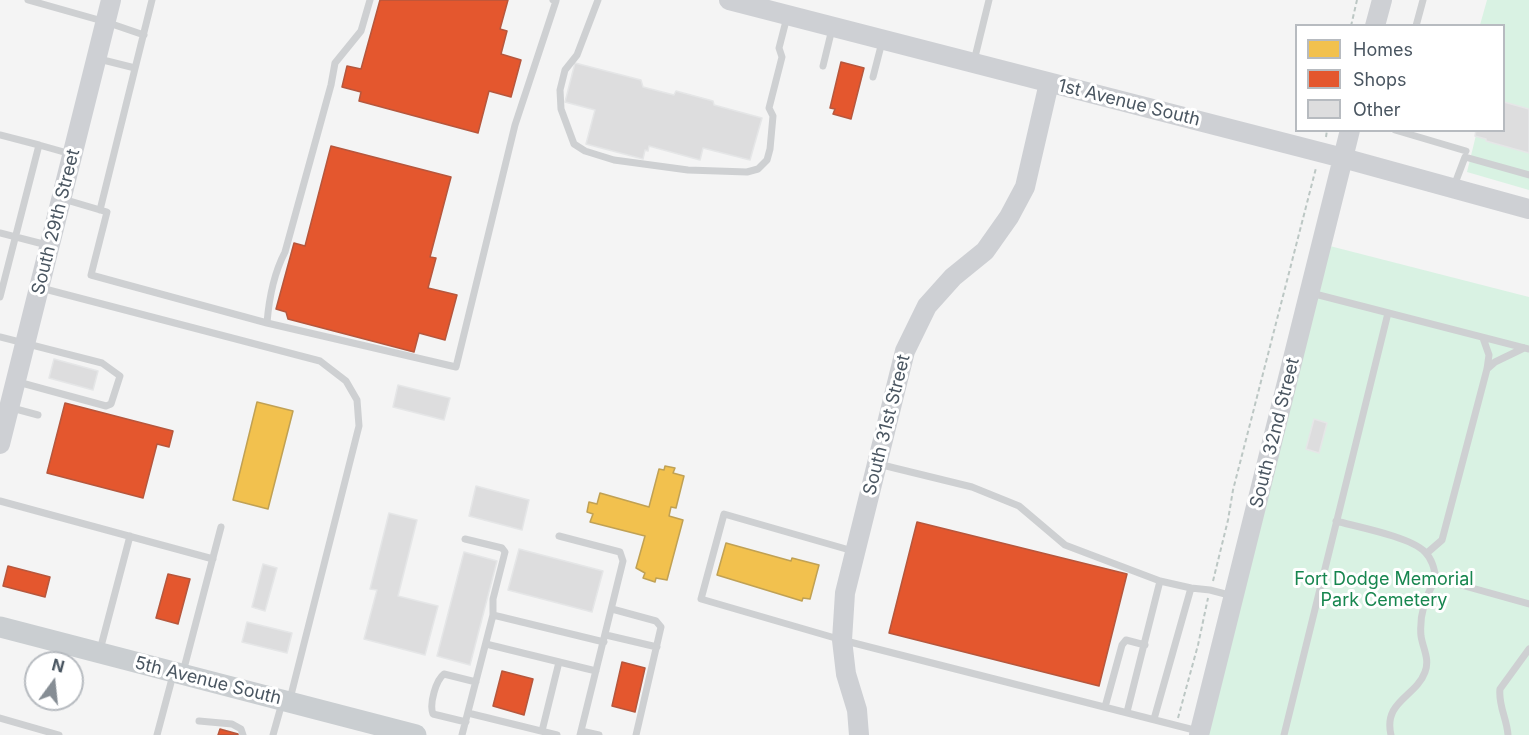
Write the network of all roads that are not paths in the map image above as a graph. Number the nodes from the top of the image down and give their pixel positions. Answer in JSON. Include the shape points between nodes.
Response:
{"nodes":[{"id":1,"x":28,"y":0,"type":"edge"},
{"id":2,"x":111,"y":0,"type":"edge"},
{"id":3,"x":152,"y":0,"type":"edge"},
{"id":4,"x":370,"y":0,"type":"edge"},
{"id":5,"x":553,"y":0,"type":"edge"},
{"id":6,"x":598,"y":0,"type":"edge"},
{"id":7,"x":989,"y":0,"type":"edge"},
{"id":8,"x":1382,"y":0,"type":"edge"},
{"id":9,"x":1423,"y":0,"type":"edge"},
{"id":10,"x":741,"y":2,"type":"edge"},
{"id":11,"x":787,"y":15,"type":"junction"},
{"id":12,"x":106,"y":22,"type":"junction"},
{"id":13,"x":1376,"y":24,"type":"edge"},
{"id":14,"x":1417,"y":24,"type":"edge"},
{"id":15,"x":833,"y":27,"type":"junction"},
{"id":16,"x":144,"y":35,"type":"junction"},
{"id":17,"x":883,"y":40,"type":"junction"},
{"id":18,"x":97,"y":58,"type":"junction"},
{"id":19,"x":973,"y":63,"type":"junction"},
{"id":20,"x":823,"y":66,"type":"dead end"},
{"id":21,"x":135,"y":68,"type":"junction"},
{"id":22,"x":873,"y":77,"type":"dead end"},
{"id":23,"x":1050,"y":83,"type":"junction"},
{"id":24,"x":1350,"y":132,"type":"edge"},
{"id":25,"x":1402,"y":132,"type":"edge"},
{"id":26,"x":0,"y":135,"type":"edge"},
{"id":27,"x":39,"y":145,"type":"junction"},
{"id":28,"x":1466,"y":151,"type":"dead end"},
{"id":29,"x":73,"y":154,"type":"junction"},
{"id":30,"x":1343,"y":158,"type":"junction"},
{"id":31,"x":1529,"y":175,"type":"edge"},
{"id":32,"x":1453,"y":189,"type":"junction"},
{"id":33,"x":61,"y":199,"type":"junction"},
{"id":34,"x":1529,"y":209,"type":"edge"},
{"id":35,"x":100,"y":210,"type":"junction"},
{"id":36,"x":0,"y":233,"type":"edge"},
{"id":37,"x":16,"y":237,"type":"junction"},
{"id":38,"x":50,"y":245,"type":"junction"},
{"id":39,"x":39,"y":288,"type":"junction"},
{"id":40,"x":1310,"y":293,"type":"junction"},
{"id":41,"x":0,"y":297,"type":"edge"},
{"id":42,"x":1388,"y":313,"type":"junction"},
{"id":43,"x":267,"y":323,"type":"junction"},
{"id":44,"x":0,"y":337,"type":"edge"},
{"id":45,"x":1483,"y":338,"type":"junction"},
{"id":46,"x":25,"y":344,"type":"junction"},
{"id":47,"x":1527,"y":348,"type":"edge"},
{"id":48,"x":1487,"y":369,"type":"junction"},
{"id":49,"x":16,"y":381,"type":"junction"},
{"id":50,"x":9,"y":408,"type":"junction"},
{"id":51,"x":38,"y":415,"type":"dead end"},
{"id":52,"x":0,"y":444,"type":"edge"},
{"id":53,"x":877,"y":464,"type":"junction"},
{"id":54,"x":0,"y":501,"type":"edge"},
{"id":55,"x":1336,"y":522,"type":"junction"},
{"id":56,"x":221,"y":527,"type":"dead end"},
{"id":57,"x":130,"y":536,"type":"junction"},
{"id":58,"x":559,"y":537,"type":"dead end"},
{"id":59,"x":465,"y":539,"type":"dead end"},
{"id":60,"x":855,"y":552,"type":"junction"},
{"id":61,"x":1427,"y":553,"type":"junction"},
{"id":62,"x":213,"y":559,"type":"junction"},
{"id":63,"x":1436,"y":578,"type":"junction"},
{"id":64,"x":1160,"y":581,"type":"junction"},
{"id":65,"x":1191,"y":588,"type":"junction"},
{"id":66,"x":1234,"y":597,"type":"junction"},
{"id":67,"x":1529,"y":604,"type":"edge"},
{"id":68,"x":612,"y":609,"type":"junction"},
{"id":69,"x":493,"y":615,"type":"junction"},
{"id":70,"x":0,"y":627,"type":"edge"},
{"id":71,"x":605,"y":638,"type":"junction"},
{"id":72,"x":842,"y":639,"type":"junction"},
{"id":73,"x":486,"y":644,"type":"junction"},
{"id":74,"x":1145,"y":645,"type":"junction"},
{"id":75,"x":657,"y":647,"type":"junction"},
{"id":76,"x":1529,"y":649,"type":"edge"},
{"id":77,"x":56,"y":651,"type":"edge"},
{"id":78,"x":84,"y":653,"type":"edge"},
{"id":79,"x":99,"y":653,"type":"junction"},
{"id":80,"x":559,"y":662,"type":"junction"},
{"id":81,"x":596,"y":671,"type":"junction"},
{"id":82,"x":178,"y":673,"type":"junction"},
{"id":83,"x":476,"y":682,"type":"junction"},
{"id":84,"x":286,"y":701,"type":"junction"},
{"id":85,"x":1106,"y":707,"type":"junction"},
{"id":86,"x":468,"y":712,"type":"junction"},
{"id":87,"x":1127,"y":712,"type":"junction"},
{"id":88,"x":0,"y":718,"type":"edge"},
{"id":89,"x":1154,"y":719,"type":"junction"},
{"id":90,"x":200,"y":721,"type":"dead end"},
{"id":91,"x":466,"y":722,"type":"junction"},
{"id":92,"x":542,"y":731,"type":"junction"},
{"id":93,"x":580,"y":733,"type":"edge"},
{"id":94,"x":1200,"y":734,"type":"edge"},
{"id":95,"x":59,"y":735,"type":"edge"},
{"id":96,"x":157,"y":735,"type":"edge"},
{"id":97,"x":243,"y":735,"type":"edge"},
{"id":98,"x":273,"y":735,"type":"edge"},
{"id":99,"x":416,"y":735,"type":"edge"},
{"id":100,"x":462,"y":735,"type":"edge"},
{"id":101,"x":557,"y":735,"type":"edge"},
{"id":102,"x":599,"y":735,"type":"edge"},
{"id":103,"x":636,"y":735,"type":"edge"},
{"id":104,"x":859,"y":735,"type":"edge"},
{"id":105,"x":1284,"y":735,"type":"edge"},
{"id":106,"x":1391,"y":735,"type":"edge"},
{"id":107,"x":1508,"y":735,"type":"edge"}],
"edges":[{"from":1,"to":12,"type":"lane"},
{"from":2,"to":12,"type":"street","name":"South 29th Street"},
{"from":3,"to":16,"type":"lane"},
{"from":4,"to":43,"type":"lane","via":[[361,31],[335,63],[285,252],[270,293]]},
{"from":5,"to":43,"type":"lane","via":[[556,2],[515,125],[456,367]]},
{"from":6,"to":11,"type":"lane","via":[[577,55],[565,70],[560,90],[561,109],[574,144],[614,160],[688,170],[747,172],[758,169],[767,160],[773,117],[769,108],[782,57],[779,48]]},
{"from":7,"to":19,"type":"lane"},
{"from":8,"to":13,"type":"street"},
{"from":9,"to":14,"type":"lane"},
{"from":10,"to":11,"type":"street","name":"1st Avenue South"},
{"from":11,"to":15,"type":"street","name":"1st Avenue South"},
{"from":12,"to":16,"type":"lane"},
{"from":12,"to":18,"type":"street","name":"South 29th Street"},
{"from":15,"to":17,"type":"street","name":"1st Avenue South"},
{"from":15,"to":20,"type":"lane"},
{"from":16,"to":21,"type":"lane"},
{"from":17,"to":19,"type":"street","name":"1st Avenue South"},
{"from":17,"to":22,"type":"lane"},
{"from":18,"to":21,"type":"lane"},
{"from":18,"to":29,"type":"street","name":"South 29th Street"},
{"from":19,"to":23,"type":"street","name":"1st Avenue South"},
{"from":21,"to":35,"type":"lane"},
{"from":23,"to":30,"type":"street","name":"1st Avenue South"},
{"from":23,"to":53,"type":"street","name":"South 31st Street","via":[[1025,187],[1009,217],[985,251],[953,277],[927,306],[905,351]]},
{"from":24,"to":30,"type":"street","name":"South 32nd Street"},
{"from":25,"to":28,"type":"lane"},
{"from":26,"to":27,"type":"lane"},
{"from":27,"to":29,"type":"lane"},
{"from":27,"to":37,"type":"lane"},
{"from":29,"to":33,"type":"street","name":"South 29th Street"},
{"from":30,"to":32,"type":"street","name":"1st Avenue South"},
{"from":30,"to":40,"type":"street","name":"South 32nd Street"},
{"from":31,"to":32,"type":"lane","via":[[1465,157]]},
{"from":32,"to":34,"type":"street","name":"1st Avenue South"},
{"from":33,"to":35,"type":"lane"},
{"from":33,"to":38,"type":"street","name":"South 29th Street"},
{"from":35,"to":43,"type":"lane","via":[[107,212],[91,275]]},
{"from":36,"to":37,"type":"lane"},
{"from":37,"to":38,"type":"lane"},
{"from":37,"to":41,"type":"lane"},
{"from":38,"to":39,"type":"street","name":"South 29th Street"},
{"from":39,"to":46,"type":"street","name":"South 29th Street"},
{"from":39,"to":84,"type":"lane","via":[[320,361],[346,381],[357,400],[359,426]]},
{"from":40,"to":42,"type":"lane"},
{"from":40,"to":66,"type":"street","name":"South 32nd Street"},
{"from":42,"to":45,"type":"lane"},
{"from":42,"to":55,"type":"lane"},
{"from":44,"to":46,"type":"lane"},
{"from":45,"to":47,"type":"lane"},
{"from":45,"to":48,"type":"lane","via":[[1489,355]]},
{"from":46,"to":49,"type":"street","name":"South 29th Street"},
{"from":46,"to":49,"type":"lane","via":[[102,363],[120,376],[118,386],[111,404],[106,406]]},
{"from":47,"to":48,"type":"lane"},
{"from":48,"to":61,"type":"lane","via":[[1442,540]]},
{"from":49,"to":50,"type":"street","name":"South 29th Street"},
{"from":50,"to":51,"type":"lane"},
{"from":50,"to":52,"type":"street","name":"South 29th Street"},
{"from":53,"to":60,"type":"street","name":"South 31st Street"},
{"from":53,"to":64,"type":"lane","via":[[972,487],[1019,506],[1065,545]]},
{"from":54,"to":57,"type":"lane"},
{"from":55,"to":61,"type":"lane","via":[[1395,538]]},
{"from":55,"to":105,"type":"lane"},
{"from":56,"to":62,"type":"lane"},
{"from":57,"to":62,"type":"lane"},
{"from":57,"to":79,"type":"lane"},
{"from":58,"to":68,"type":"lane","via":[[620,552],[623,561]]},
{"from":59,"to":69,"type":"lane","via":[[505,552]]},
{"from":60,"to":72,"type":"street","name":"South 31st Street","via":[[845,593]]},
{"from":60,"to":72,"type":"lane","via":[[724,514],[701,599]]},
{"from":61,"to":63,"type":"lane"},
{"from":62,"to":82,"type":"lane"},
{"from":63,"to":67,"type":"lane"},
{"from":63,"to":106,"type":"lane","via":[[1420,615],[1427,664],[1424,675],[1390,715]]},
{"from":64,"to":65,"type":"lane"},
{"from":64,"to":74,"type":"lane"},
{"from":65,"to":66,"type":"lane"},
{"from":65,"to":89,"type":"lane"},
{"from":66,"to":94,"type":"street","name":"South 32nd Street"},
{"from":68,"to":71,"type":"lane"},
{"from":68,"to":75,"type":"lane","via":[[656,621],[661,627]]},
{"from":69,"to":71,"type":"lane"},
{"from":69,"to":73,"type":"lane"},
{"from":70,"to":77,"type":"main road","name":"5th Avenue South"},
{"from":71,"to":75,"type":"lane"},
{"from":71,"to":81,"type":"lane"},
{"from":72,"to":85,"type":"lane"},
{"from":72,"to":104,"type":"street","name":"South 31st Street"},
{"from":73,"to":80,"type":"lane"},
{"from":73,"to":83,"type":"lane"},
{"from":74,"to":85,"type":"lane","via":[[1126,640],[1122,645]]},
{"from":74,"to":87,"type":"lane"},
{"from":75,"to":103,"type":"lane"},
{"from":76,"to":107,"type":"lane","via":[[1500,689]]},
{"from":78,"to":79,"type":"main road","name":"5th Avenue South"},
{"from":79,"to":82,"type":"main road","name":"5th Avenue South"},
{"from":80,"to":81,"type":"lane"},
{"from":80,"to":92,"type":"lane"},
{"from":81,"to":93,"type":"lane"},
{"from":82,"to":84,"type":"main road","name":"5th Avenue South"},
{"from":82,"to":96,"type":"lane"},
{"from":83,"to":86,"type":"lane"},
{"from":83,"to":91,"type":"lane","via":[[444,674],[439,678],[431,708],[433,714]]},
{"from":84,"to":98,"type":"lane"},
{"from":84,"to":99,"type":"main road","name":"5th Avenue South"},
{"from":85,"to":87,"type":"lane"},
{"from":86,"to":91,"type":"lane"},
{"from":86,"to":92,"type":"lane"},
{"from":87,"to":89,"type":"lane"},
{"from":88,"to":95,"type":"lane"},
{"from":89,"to":94,"type":"lane"},
{"from":90,"to":97,"type":"lane","via":[[232,724]]},
{"from":91,"to":100,"type":"lane"},
{"from":92,"to":101,"type":"lane"},
{"from":93,"to":102,"type":"lane"}]}
